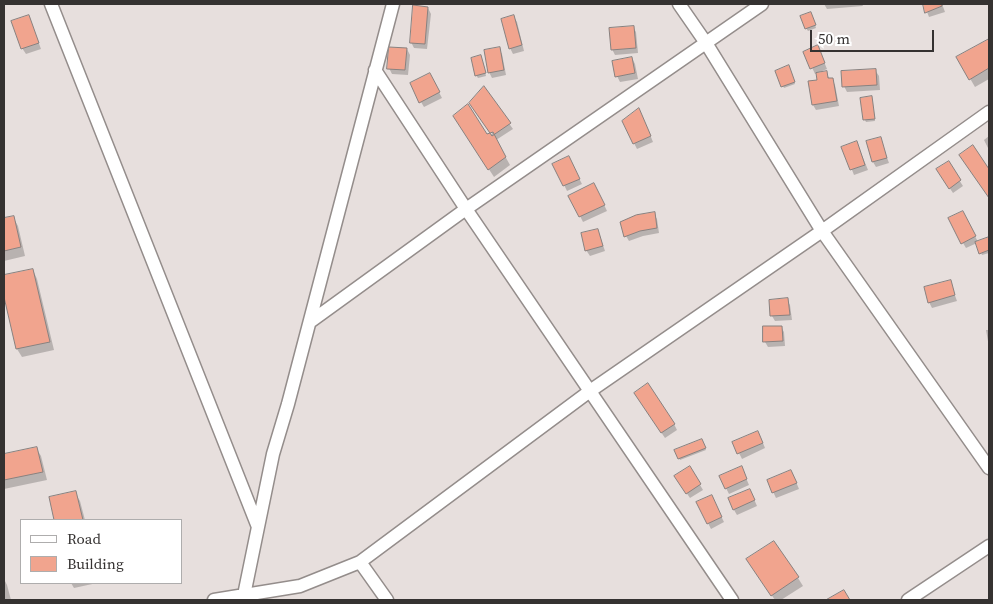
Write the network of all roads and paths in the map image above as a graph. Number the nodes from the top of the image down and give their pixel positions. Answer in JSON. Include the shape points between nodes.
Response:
{"nodes":[{"id":1,"x":51,"y":4,"type":"edge"},
{"id":2,"x":393,"y":4,"type":"edge"},
{"id":3,"x":680,"y":4,"type":"edge"},
{"id":4,"x":762,"y":4,"type":"edge"},
{"id":5,"x":706,"y":43,"type":"junction"},
{"id":6,"x":375,"y":70,"type":"junction"},
{"id":7,"x":989,"y":112,"type":"edge"},
{"id":8,"x":466,"y":209,"type":"junction"},
{"id":9,"x":822,"y":231,"type":"junction"},
{"id":10,"x":310,"y":322,"type":"junction"},
{"id":11,"x":590,"y":391,"type":"junction"},
{"id":12,"x":989,"y":468,"type":"edge"},
{"id":13,"x":258,"y":527,"type":"junction"},
{"id":14,"x":989,"y":546,"type":"edge"},
{"id":15,"x":360,"y":562,"type":"junction"},
{"id":16,"x":244,"y":598,"type":"edge"},
{"id":17,"x":214,"y":600,"type":"edge"},
{"id":18,"x":387,"y":600,"type":"edge"},
{"id":19,"x":732,"y":600,"type":"edge"},
{"id":20,"x":908,"y":600,"type":"edge"}],
"edges":[{"from":1,"to":13,"type":"street"},
{"from":2,"to":6,"type":"street"},
{"from":3,"to":5,"type":"street"},
{"from":4,"to":5,"type":"street"},
{"from":5,"to":8,"type":"street"},
{"from":5,"to":9,"type":"street"},
{"from":6,"to":8,"type":"street"},
{"from":6,"to":10,"type":"street"},
{"from":7,"to":9,"type":"street"},
{"from":8,"to":10,"type":"street"},
{"from":8,"to":11,"type":"street"},
{"from":9,"to":11,"type":"street"},
{"from":9,"to":12,"type":"street"},
{"from":10,"to":13,"type":"street","via":[[273,454]]},
{"from":11,"to":15,"type":"street"},
{"from":11,"to":19,"type":"street"},
{"from":13,"to":16,"type":"street"},
{"from":14,"to":20,"type":"street"},
{"from":15,"to":16,"type":"street","via":[[300,586]]},
{"from":15,"to":18,"type":"street"},
{"from":16,"to":17,"type":"street"}]}
